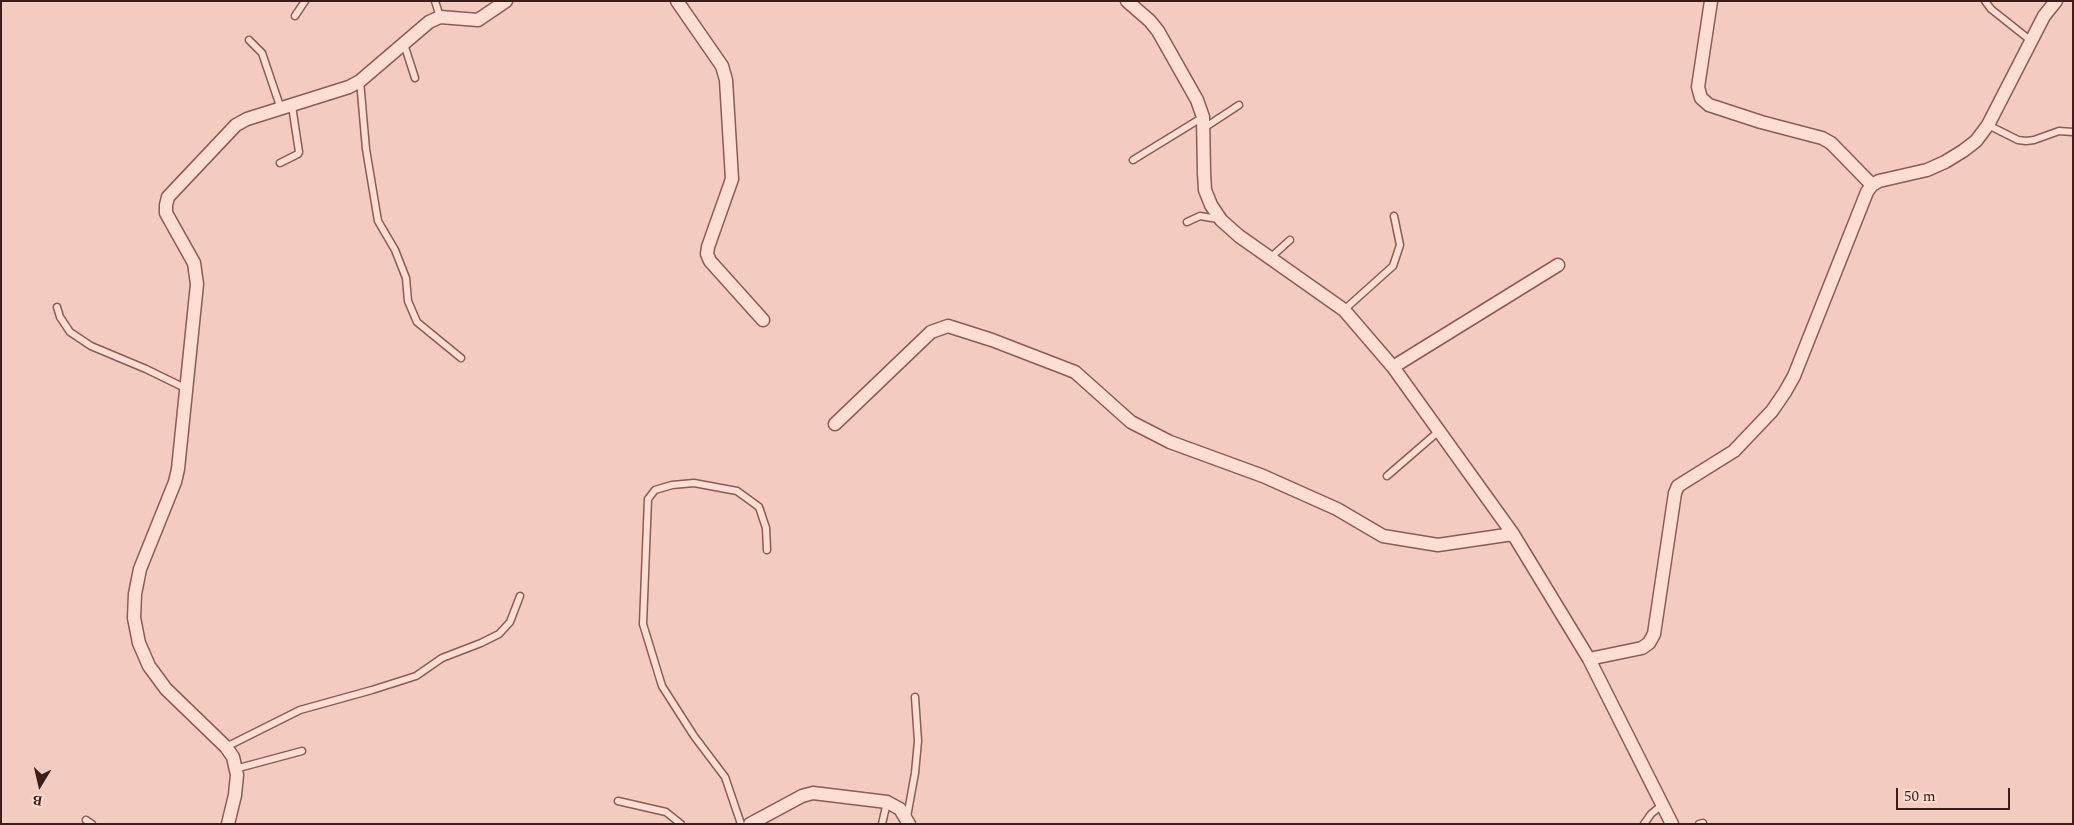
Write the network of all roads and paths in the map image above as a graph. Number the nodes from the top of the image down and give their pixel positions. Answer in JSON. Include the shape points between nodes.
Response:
{"nodes":[{"id":1,"x":305,"y":1,"type":"edge"},
{"id":2,"x":435,"y":1,"type":"edge"},
{"id":3,"x":506,"y":1,"type":"edge"},
{"id":4,"x":677,"y":1,"type":"edge"},
{"id":5,"x":1127,"y":1,"type":"edge"},
{"id":6,"x":1711,"y":1,"type":"edge"},
{"id":7,"x":1985,"y":1,"type":"edge"},
{"id":8,"x":2056,"y":1,"type":"edge"},
{"id":9,"x":295,"y":16,"type":"dead end"},
{"id":10,"x":440,"y":17,"type":"junction"},
{"id":11,"x":248,"y":40,"type":"dead end"},
{"id":12,"x":2030,"y":40,"type":"junction"},
{"id":13,"x":404,"y":44,"type":"junction"},
{"id":14,"x":415,"y":78,"type":"dead end"},
{"id":15,"x":360,"y":81,"type":"junction"},
{"id":16,"x":1239,"y":105,"type":"dead end"},
{"id":17,"x":286,"y":107,"type":"junction"},
{"id":18,"x":1203,"y":122,"type":"junction"},
{"id":19,"x":1988,"y":125,"type":"junction"},
{"id":20,"x":2073,"y":132,"type":"edge"},
{"id":21,"x":1133,"y":160,"type":"dead end"},
{"id":22,"x":280,"y":163,"type":"dead end"},
{"id":23,"x":1872,"y":185,"type":"junction"},
{"id":24,"x":1394,"y":216,"type":"dead end"},
{"id":25,"x":1221,"y":220,"type":"junction"},
{"id":26,"x":1187,"y":222,"type":"dead end"},
{"id":27,"x":1290,"y":240,"type":"dead end"},
{"id":28,"x":1269,"y":259,"type":"junction"},
{"id":29,"x":1558,"y":265,"type":"dead end"},
{"id":30,"x":57,"y":307,"type":"dead end"},
{"id":31,"x":1344,"y":310,"type":"junction"},
{"id":32,"x":763,"y":320,"type":"dead end"},
{"id":33,"x":461,"y":358,"type":"dead end"},
{"id":34,"x":1393,"y":367,"type":"junction"},
{"id":35,"x":187,"y":389,"type":"junction"},
{"id":36,"x":834,"y":424,"type":"dead end"},
{"id":37,"x":1439,"y":431,"type":"junction"},
{"id":38,"x":1386,"y":476,"type":"dead end"},
{"id":39,"x":1513,"y":534,"type":"junction"},
{"id":40,"x":766,"y":550,"type":"dead end"},
{"id":41,"x":520,"y":596,"type":"dead end"},
{"id":42,"x":1589,"y":658,"type":"junction"},
{"id":43,"x":914,"y":697,"type":"dead end"},
{"id":44,"x":226,"y":747,"type":"junction"},
{"id":45,"x":302,"y":751,"type":"dead end"},
{"id":46,"x":235,"y":769,"type":"junction"},
{"id":47,"x":618,"y":801,"type":"dead end"},
{"id":48,"x":887,"y":802,"type":"junction"},
{"id":49,"x":1663,"y":804,"type":"junction"},
{"id":50,"x":908,"y":821,"type":"edge"},
{"id":51,"x":228,"y":824,"type":"edge"},
{"id":52,"x":681,"y":824,"type":"edge"},
{"id":53,"x":741,"y":824,"type":"edge"},
{"id":54,"x":750,"y":824,"type":"edge"},
{"id":55,"x":882,"y":824,"type":"edge"},
{"id":56,"x":1644,"y":824,"type":"edge"},
{"id":57,"x":1672,"y":824,"type":"edge"}],
"edges":[{"from":1,"to":9,"type":"lane"},
{"from":2,"to":10,"type":"lane"},
{"from":3,"to":10,"type":"street","via":[[478,20]]},
{"from":4,"to":32,"type":"street","via":[[722,66],[726,80],[732,178],[707,254]]},
{"from":5,"to":18,"type":"street","via":[[1158,31],[1197,100]]},
{"from":6,"to":23,"type":"street","via":[[1698,87],[1700,98],[1709,105],[1822,138],[1831,143]]},
{"from":7,"to":12,"type":"lane","via":[[1990,9]]},
{"from":8,"to":12,"type":"street"},
{"from":10,"to":13,"type":"street","via":[[428,22]]},
{"from":11,"to":17,"type":"lane","via":[[262,53]]},
{"from":12,"to":19,"type":"street"},
{"from":13,"to":14,"type":"lane"},
{"from":13,"to":15,"type":"street"},
{"from":15,"to":17,"type":"street"},
{"from":15,"to":33,"type":"lane","via":[[366,149],[378,221],[406,278],[408,301],[417,322]]},
{"from":16,"to":18,"type":"lane"},
{"from":17,"to":22,"type":"lane","via":[[299,152]]},
{"from":17,"to":35,"type":"street","via":[[236,125],[168,196],[166,213],[196,272]]},
{"from":18,"to":21,"type":"lane"},
{"from":18,"to":25,"type":"street","via":[[1205,190]]},
{"from":19,"to":20,"type":"lane","via":[[2026,142],[2060,131]]},
{"from":19,"to":23,"type":"street","via":[[1976,141],[1946,162]]},
{"from":23,"to":42,"type":"street","via":[[1786,392],[1772,412],[1734,451],[1678,486],[1654,634],[1649,643],[1642,648]]},
{"from":24,"to":31,"type":"lane","via":[[1400,245],[1393,266]]},
{"from":25,"to":26,"type":"lane","via":[[1200,216]]},
{"from":25,"to":28,"type":"street"},
{"from":27,"to":28,"type":"lane"},
{"from":28,"to":31,"type":"street"},
{"from":29,"to":34,"type":"street"},
{"from":30,"to":35,"type":"lane","via":[[70,332],[91,346]]},
{"from":31,"to":34,"type":"street"},
{"from":34,"to":37,"type":"street"},
{"from":35,"to":44,"type":"street","via":[[175,482],[140,569],[134,618],[139,643],[149,666],[166,689]]},
{"from":36,"to":39,"type":"street","via":[[931,332],[948,326],[1075,372],[1131,422],[1170,442],[1263,476],[1337,508],[1383,536],[1438,545]]},
{"from":37,"to":38,"type":"lane"},
{"from":37,"to":39,"type":"street"},
{"from":39,"to":42,"type":"street"},
{"from":40,"to":53,"type":"lane","via":[[766,528],[759,507],[738,491],[694,483],[655,490],[648,499],[643,624],[662,686],[725,777]]},
{"from":41,"to":44,"type":"lane","via":[[510,622],[500,634],[442,658],[416,676],[300,710]]},
{"from":42,"to":49,"type":"street"},
{"from":43,"to":50,"type":"lane","via":[[918,741]]},
{"from":44,"to":46,"type":"street","via":[[233,757]]},
{"from":45,"to":46,"type":"lane"},
{"from":46,"to":51,"type":"street","via":[[235,795]]},
{"from":47,"to":52,"type":"lane","via":[[666,812]]},
{"from":48,"to":50,"type":"street","via":[[900,809]]},
{"from":48,"to":54,"type":"street","via":[[813,793]]},
{"from":48,"to":55,"type":"lane"},
{"from":49,"to":56,"type":"lane"},
{"from":49,"to":57,"type":"street"}]}
